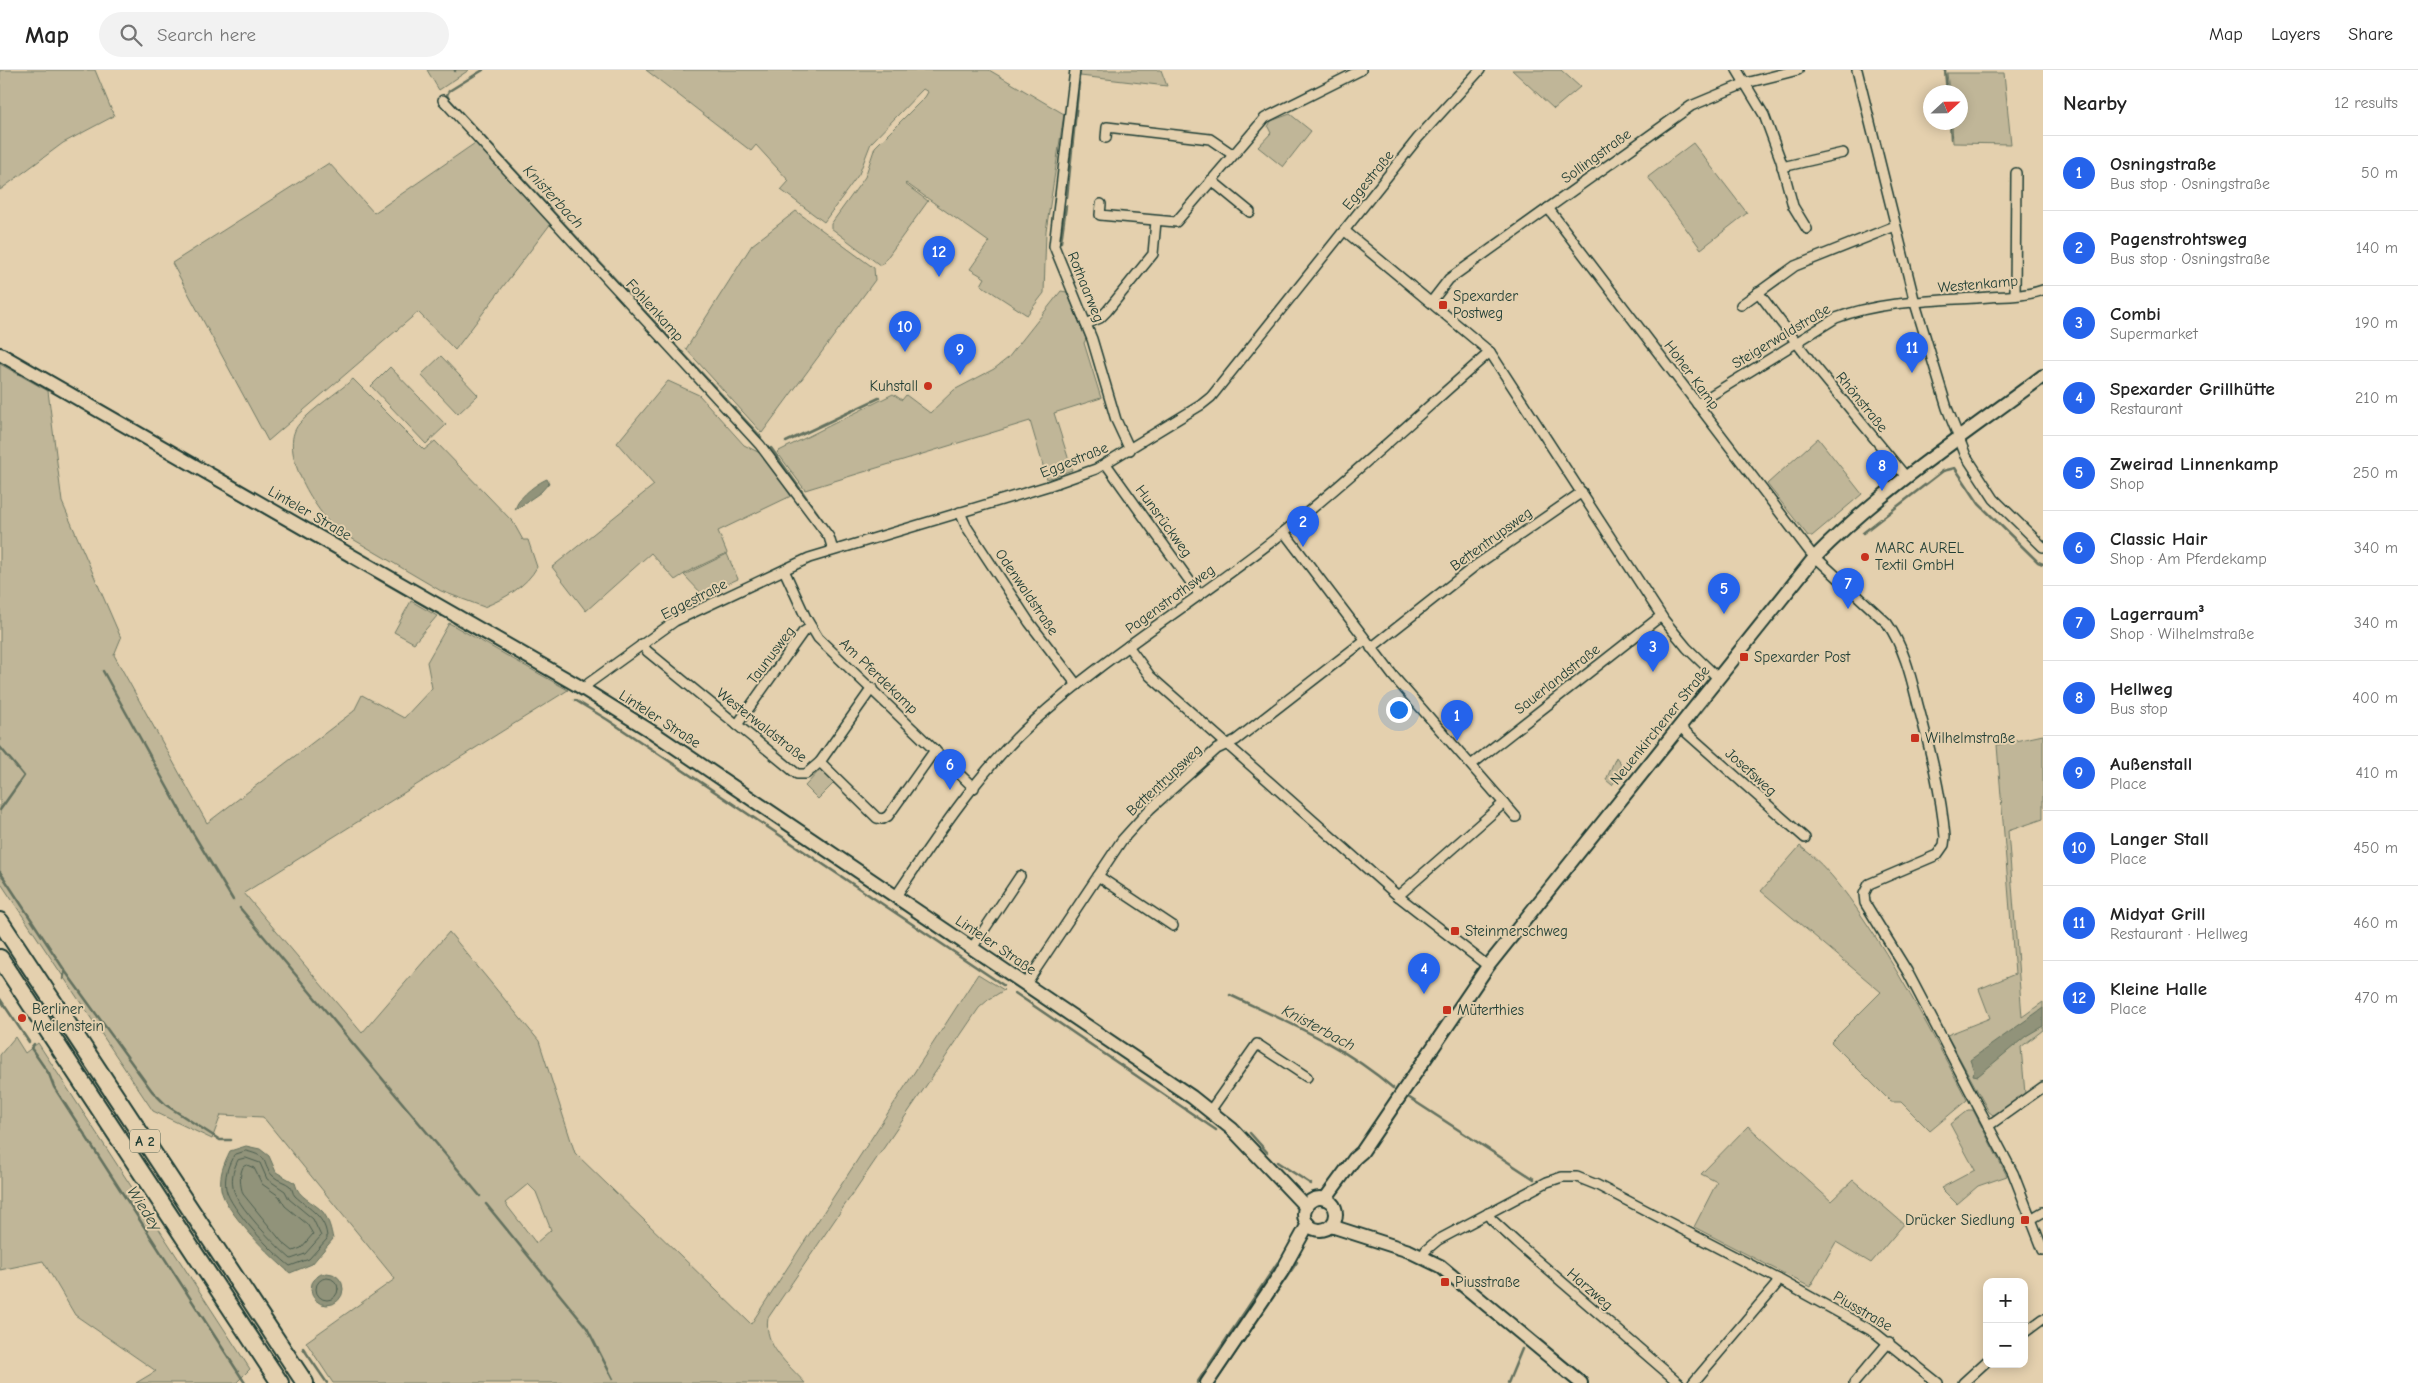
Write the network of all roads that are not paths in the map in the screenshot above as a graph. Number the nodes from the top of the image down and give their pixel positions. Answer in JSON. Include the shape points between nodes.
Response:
{"nodes":[{"id":1,"x":1075,"y":70,"type":"edge"},
{"id":2,"x":1361,"y":70,"type":"edge"},
{"id":3,"x":1480,"y":70,"type":"edge"},
{"id":4,"x":1737,"y":70,"type":"edge"},
{"id":5,"x":1798,"y":70,"type":"edge"},
{"id":6,"x":1857,"y":70,"type":"edge"},
{"id":7,"x":1746,"y":83,"type":"junction"},
{"id":8,"x":443,"y":100,"type":"dead end"},
{"id":9,"x":1106,"y":138,"type":"dead end"},
{"id":10,"x":1843,"y":153,"type":"dead end"},
{"id":11,"x":1232,"y":154,"type":"junction"},
{"id":12,"x":1782,"y":167,"type":"junction"},
{"id":13,"x":2016,"y":173,"type":"dead end"},
{"id":14,"x":1211,"y":180,"type":"junction"},
{"id":15,"x":1101,"y":204,"type":"dead end"},
{"id":16,"x":1548,"y":208,"type":"junction"},
{"id":17,"x":1250,"y":212,"type":"dead end"},
{"id":18,"x":1156,"y":221,"type":"junction"},
{"id":19,"x":1895,"y":226,"type":"junction"},
{"id":20,"x":1807,"y":229,"type":"dead end"},
{"id":21,"x":1345,"y":231,"type":"junction"},
{"id":22,"x":2043,"y":290,"type":"edge"},
{"id":23,"x":1758,"y":292,"type":"junction"},
{"id":24,"x":2015,"y":295,"type":"junction"},
{"id":25,"x":1432,"y":301,"type":"junction"},
{"id":26,"x":1915,"y":303,"type":"junction"},
{"id":27,"x":1741,"y":305,"type":"dead end"},
{"id":28,"x":1086,"y":324,"type":"junction"},
{"id":29,"x":1796,"y":343,"type":"junction"},
{"id":30,"x":1490,"y":352,"type":"junction"},
{"id":31,"x":0,"y":354,"type":"edge"},
{"id":32,"x":2043,"y":376,"type":"edge"},
{"id":33,"x":1697,"y":404,"type":"junction"},
{"id":34,"x":1960,"y":439,"type":"junction"},
{"id":35,"x":1130,"y":450,"type":"junction"},
{"id":36,"x":1106,"y":464,"type":"junction"},
{"id":37,"x":1907,"y":478,"type":"junction"},
{"id":38,"x":1582,"y":492,"type":"junction"},
{"id":39,"x":960,"y":512,"type":"junction"},
{"id":40,"x":1284,"y":532,"type":"junction"},
{"id":41,"x":2043,"y":546,"type":"edge"},
{"id":42,"x":833,"y":550,"type":"junction"},
{"id":43,"x":1815,"y":557,"type":"junction"},
{"id":44,"x":784,"y":570,"type":"junction"},
{"id":45,"x":1200,"y":594,"type":"junction"},
{"id":46,"x":1661,"y":616,"type":"junction"},
{"id":47,"x":811,"y":627,"type":"junction"},
{"id":48,"x":642,"y":644,"type":"junction"},
{"id":49,"x":1368,"y":644,"type":"junction"},
{"id":50,"x":1128,"y":646,"type":"junction"},
{"id":51,"x":1718,"y":678,"type":"junction"},
{"id":52,"x":1077,"y":685,"type":"junction"},
{"id":53,"x":872,"y":688,"type":"junction"},
{"id":54,"x":585,"y":690,"type":"junction"},
{"id":55,"x":737,"y":725,"type":"junction"},
{"id":56,"x":1679,"y":726,"type":"junction"},
{"id":57,"x":1227,"y":744,"type":"junction"},
{"id":58,"x":935,"y":750,"type":"junction"},
{"id":59,"x":820,"y":762,"type":"junction"},
{"id":60,"x":1471,"y":765,"type":"junction"},
{"id":61,"x":974,"y":788,"type":"junction"},
{"id":62,"x":1504,"y":803,"type":"junction"},
{"id":63,"x":1516,"y":817,"type":"dead end"},
{"id":64,"x":1805,"y":838,"type":"dead end"},
{"id":65,"x":1020,"y":876,"type":"dead end"},
{"id":66,"x":1098,"y":876,"type":"junction"},
{"id":67,"x":896,"y":896,"type":"junction"},
{"id":68,"x":1398,"y":896,"type":"junction"},
{"id":69,"x":0,"y":921,"type":"edge"},
{"id":70,"x":1173,"y":926,"type":"dead end"},
{"id":71,"x":972,"y":948,"type":"junction"},
{"id":72,"x":0,"y":958,"type":"edge"},
{"id":73,"x":1488,"y":966,"type":"junction"},
{"id":74,"x":1026,"y":984,"type":"junction"},
{"id":75,"x":1307,"y":1077,"type":"dead end"},
{"id":76,"x":2043,"y":1087,"type":"edge"},
{"id":77,"x":1210,"y":1111,"type":"junction"},
{"id":78,"x":1988,"y":1126,"type":"junction"},
{"id":79,"x":1324,"y":1209,"type":"junction"},
{"id":80,"x":2043,"y":1212,"type":"edge"},
{"id":81,"x":1488,"y":1213,"type":"junction"},
{"id":82,"x":2031,"y":1219,"type":"junction"},
{"id":83,"x":1312,"y":1227,"type":"junction"},
{"id":84,"x":2043,"y":1250,"type":"edge"},
{"id":85,"x":1423,"y":1256,"type":"junction"},
{"id":86,"x":1778,"y":1278,"type":"junction"},
{"id":87,"x":2043,"y":1319,"type":"edge"},
{"id":88,"x":2028,"y":1330,"type":"edge"},
{"id":89,"x":1889,"y":1342,"type":"junction"},
{"id":90,"x":1983,"y":1365,"type":"edge"},
{"id":91,"x":1698,"y":1382,"type":"edge"},
{"id":92,"x":280,"y":1383,"type":"edge"},
{"id":93,"x":305,"y":1383,"type":"edge"},
{"id":94,"x":1207,"y":1383,"type":"edge"},
{"id":95,"x":1581,"y":1383,"type":"edge"},
{"id":96,"x":1679,"y":1383,"type":"edge"},
{"id":97,"x":1854,"y":1383,"type":"edge"},
{"id":98,"x":1938,"y":1383,"type":"edge"},
{"id":99,"x":1963,"y":1383,"type":"edge"}],
"edges":[{"from":1,"to":28,"type":"street","name":"Rothaarweg","via":[[1054,246]]},
{"from":2,"to":11,"type":"street","via":[[1265,118]]},
{"from":3,"to":21,"type":"street","name":"Eggestraße","via":[[1418,138]]},
{"from":4,"to":7,"type":"street"},
{"from":5,"to":7,"type":"street","name":"Sollingstraße"},
{"from":6,"to":19,"type":"street"},
{"from":7,"to":12,"type":"street","via":[[1764,115]]},
{"from":7,"to":16,"type":"street","name":"Sollingstraße","via":[[1691,106]]},
{"from":8,"to":42,"type":"street","name":"Fohlenkamp","via":[[760,445],[829,537]]},
{"from":9,"to":11,"type":"street","via":[[1107,127],[1210,139]]},
{"from":10,"to":12,"type":"street"},
{"from":11,"to":14,"type":"street"},
{"from":12,"to":20,"type":"street","via":[[1793,206]]},
{"from":13,"to":24,"type":"street"},
{"from":14,"to":17,"type":"street"},
{"from":14,"to":18,"type":"street","via":[[1176,222]]},
{"from":15,"to":18,"type":"street","via":[[1100,215]]},
{"from":16,"to":25,"type":"street","name":"Sollingstraße","via":[[1449,279]]},
{"from":16,"to":33,"type":"street","name":"Hoher Kamp"},
{"from":18,"to":28,"type":"street","via":[[1153,254],[1107,311]]},
{"from":19,"to":23,"type":"street","via":[[1795,266]]},
{"from":19,"to":26,"type":"street"},
{"from":21,"to":25,"type":"street"},
{"from":21,"to":35,"type":"street","name":"Eggestraße","via":[[1211,397]]},
{"from":22,"to":24,"type":"street","name":"Westenkamp"},
{"from":23,"to":27,"type":"street"},
{"from":23,"to":29,"type":"street","name":"Rhönstraße"},
{"from":24,"to":26,"type":"street","name":"Westenkamp"},
{"from":25,"to":30,"type":"street"},
{"from":26,"to":29,"type":"street","name":"Steigerwaldstraße","via":[[1851,312]]},
{"from":26,"to":34,"type":"street","via":[[1947,408]]},
{"from":28,"to":35,"type":"street","name":"Rothaarweg","via":[[1116,420]]},
{"from":29,"to":33,"type":"street","name":"Steigerwaldstraße"},
{"from":29,"to":37,"type":"street","name":"Rhönstraße"},
{"from":30,"to":38,"type":"street"},
{"from":30,"to":40,"type":"street","name":"Pagenstrothsweg"},
{"from":31,"to":54,"type":"street","name":"Linteler Straße"},
{"from":32,"to":34,"type":"street","name":"Neuenkirchener Straße"},
{"from":33,"to":43,"type":"street","name":"Hoher Kamp"},
{"from":34,"to":37,"type":"street","name":"Neuenkirchener Straße"},
{"from":34,"to":41,"type":"street","via":[[1966,456],[1994,499]]},
{"from":35,"to":36,"type":"street","name":"Eggestraße"},
{"from":36,"to":39,"type":"street","name":"Eggestraße","via":[[1048,486]]},
{"from":36,"to":45,"type":"street","name":"Hunsrückweg"},
{"from":37,"to":43,"type":"street","name":"Neuenkirchener Straße"},
{"from":38,"to":46,"type":"street"},
{"from":38,"to":49,"type":"street","name":"Bettentrupsweg"},
{"from":39,"to":42,"type":"street","name":"Eggestraße"},
{"from":39,"to":52,"type":"street","name":"Odenwaldstraße","via":[[1029,622]]},
{"from":40,"to":45,"type":"street","name":"Pagenstrothsweg"},
{"from":40,"to":49,"type":"street"},
{"from":42,"to":44,"type":"street","name":"Eggestraße"},
{"from":43,"to":51,"type":"street","name":"Neuenkirchener Straße"},
{"from":43,"to":78,"type":"street","via":[[1887,622],[1896,635],[1906,664],[1936,772],[1944,822],[1944,845],[1937,855],[1873,881],[1866,888],[1865,903],[1904,965]]},
{"from":44,"to":47,"type":"street","name":"Am Pferdekamp"},
{"from":44,"to":48,"type":"street","name":"Eggestraße","via":[[675,621]]},
{"from":45,"to":50,"type":"street","name":"Pagenstrothsweg"},
{"from":46,"to":51,"type":"street","via":[[1687,648]]},
{"from":46,"to":60,"type":"street","name":"Sauerlandstraße"},
{"from":47,"to":53,"type":"street","name":"Am Pferdekamp","via":[[818,638]]},
{"from":47,"to":55,"type":"street","name":"Taunusweg","via":[[804,632]]},
{"from":48,"to":54,"type":"street","name":"Eggestraße","via":[[589,683]]},
{"from":48,"to":55,"type":"street","name":"Westerwaldstraße"},
{"from":49,"to":57,"type":"street","name":"Bettentrupsweg"},
{"from":49,"to":60,"type":"street"},
{"from":50,"to":52,"type":"street","name":"Pagenstrothsweg"},
{"from":50,"to":57,"type":"street","via":[[1150,676]]},
{"from":51,"to":56,"type":"street","name":"Neuenkirchener Straße"},
{"from":52,"to":61,"type":"street","name":"Pagenstrothsweg","via":[[1012,743]]},
{"from":53,"to":58,"type":"street","name":"Am Pferdekamp"},
{"from":53,"to":59,"type":"street","name":"Westerwaldstraße"},
{"from":54,"to":67,"type":"street","name":"Linteler Straße"},
{"from":55,"to":59,"type":"street","name":"Westerwaldstraße","via":[[797,774],[806,774]]},
{"from":56,"to":64,"type":"street","name":"Josefsweg"},
{"from":56,"to":73,"type":"street","name":"Neuenkirchener Straße"},
{"from":57,"to":66,"type":"street","name":"Bettentrupsweg","via":[[1217,749],[1150,810],[1122,840]]},
{"from":57,"to":68,"type":"street"},
{"from":58,"to":59,"type":"street","via":[[883,819],[877,818]]},
{"from":58,"to":61,"type":"street","name":"Am Pferdekamp"},
{"from":60,"to":62,"type":"street"},
{"from":61,"to":67,"type":"street","name":"Pagenstrothsweg","via":[[936,836]]},
{"from":62,"to":63,"type":"street"},
{"from":62,"to":68,"type":"street"},
{"from":65,"to":71,"type":"street"},
{"from":66,"to":70,"type":"street"},
{"from":66,"to":74,"type":"street","name":"Bettentrupsweg"},
{"from":67,"to":71,"type":"street","name":"Linteler Straße"},
{"from":68,"to":73,"type":"street"},
{"from":69,"to":93,"type":"highway","number":"A 2"},
{"from":71,"to":74,"type":"street","name":"Linteler Straße"},
{"from":72,"to":92,"type":"highway","number":"A 2"},
{"from":73,"to":79,"type":"street","name":"Neuenkirchener Straße","via":[[1355,1158]]},
{"from":74,"to":77,"type":"street","name":"Linteler Straße"},
{"from":75,"to":77,"type":"street","via":[[1257,1044]]},
{"from":76,"to":78,"type":"street"},
{"from":77,"to":79,"type":"street","name":"Linteler Straße","via":[[1232,1129],[1272,1174]]},
{"from":78,"to":82,"type":"street","via":[[2013,1173]]},
{"from":79,"to":83,"type":"street","via":[[1324,1230]]},
{"from":79,"to":83,"type":"street","via":[[1304,1216]]},
{"from":79,"to":85,"type":"street","via":[[1390,1245]]},
{"from":80,"to":82,"type":"street"},
{"from":81,"to":85,"type":"street","name":"Piusstraße","via":[[1438,1240]]},
{"from":81,"to":86,"type":"street","name":"Piusstraße","via":[[1547,1182],[1577,1176]]},
{"from":81,"to":96,"type":"street","name":"Harzweg","via":[[1517,1243]]},
{"from":82,"to":84,"type":"street"},
{"from":83,"to":94,"type":"street"},
{"from":85,"to":95,"type":"street","via":[[1454,1276]]},
{"from":86,"to":89,"type":"street","name":"Piusstraße"},
{"from":86,"to":91,"type":"street","via":[[1776,1285]]},
{"from":87,"to":88,"type":"street"},
{"from":89,"to":97,"type":"street"},
{"from":89,"to":98,"type":"street","name":"Piusstraße"},
{"from":90,"to":99,"type":"street"}]}
